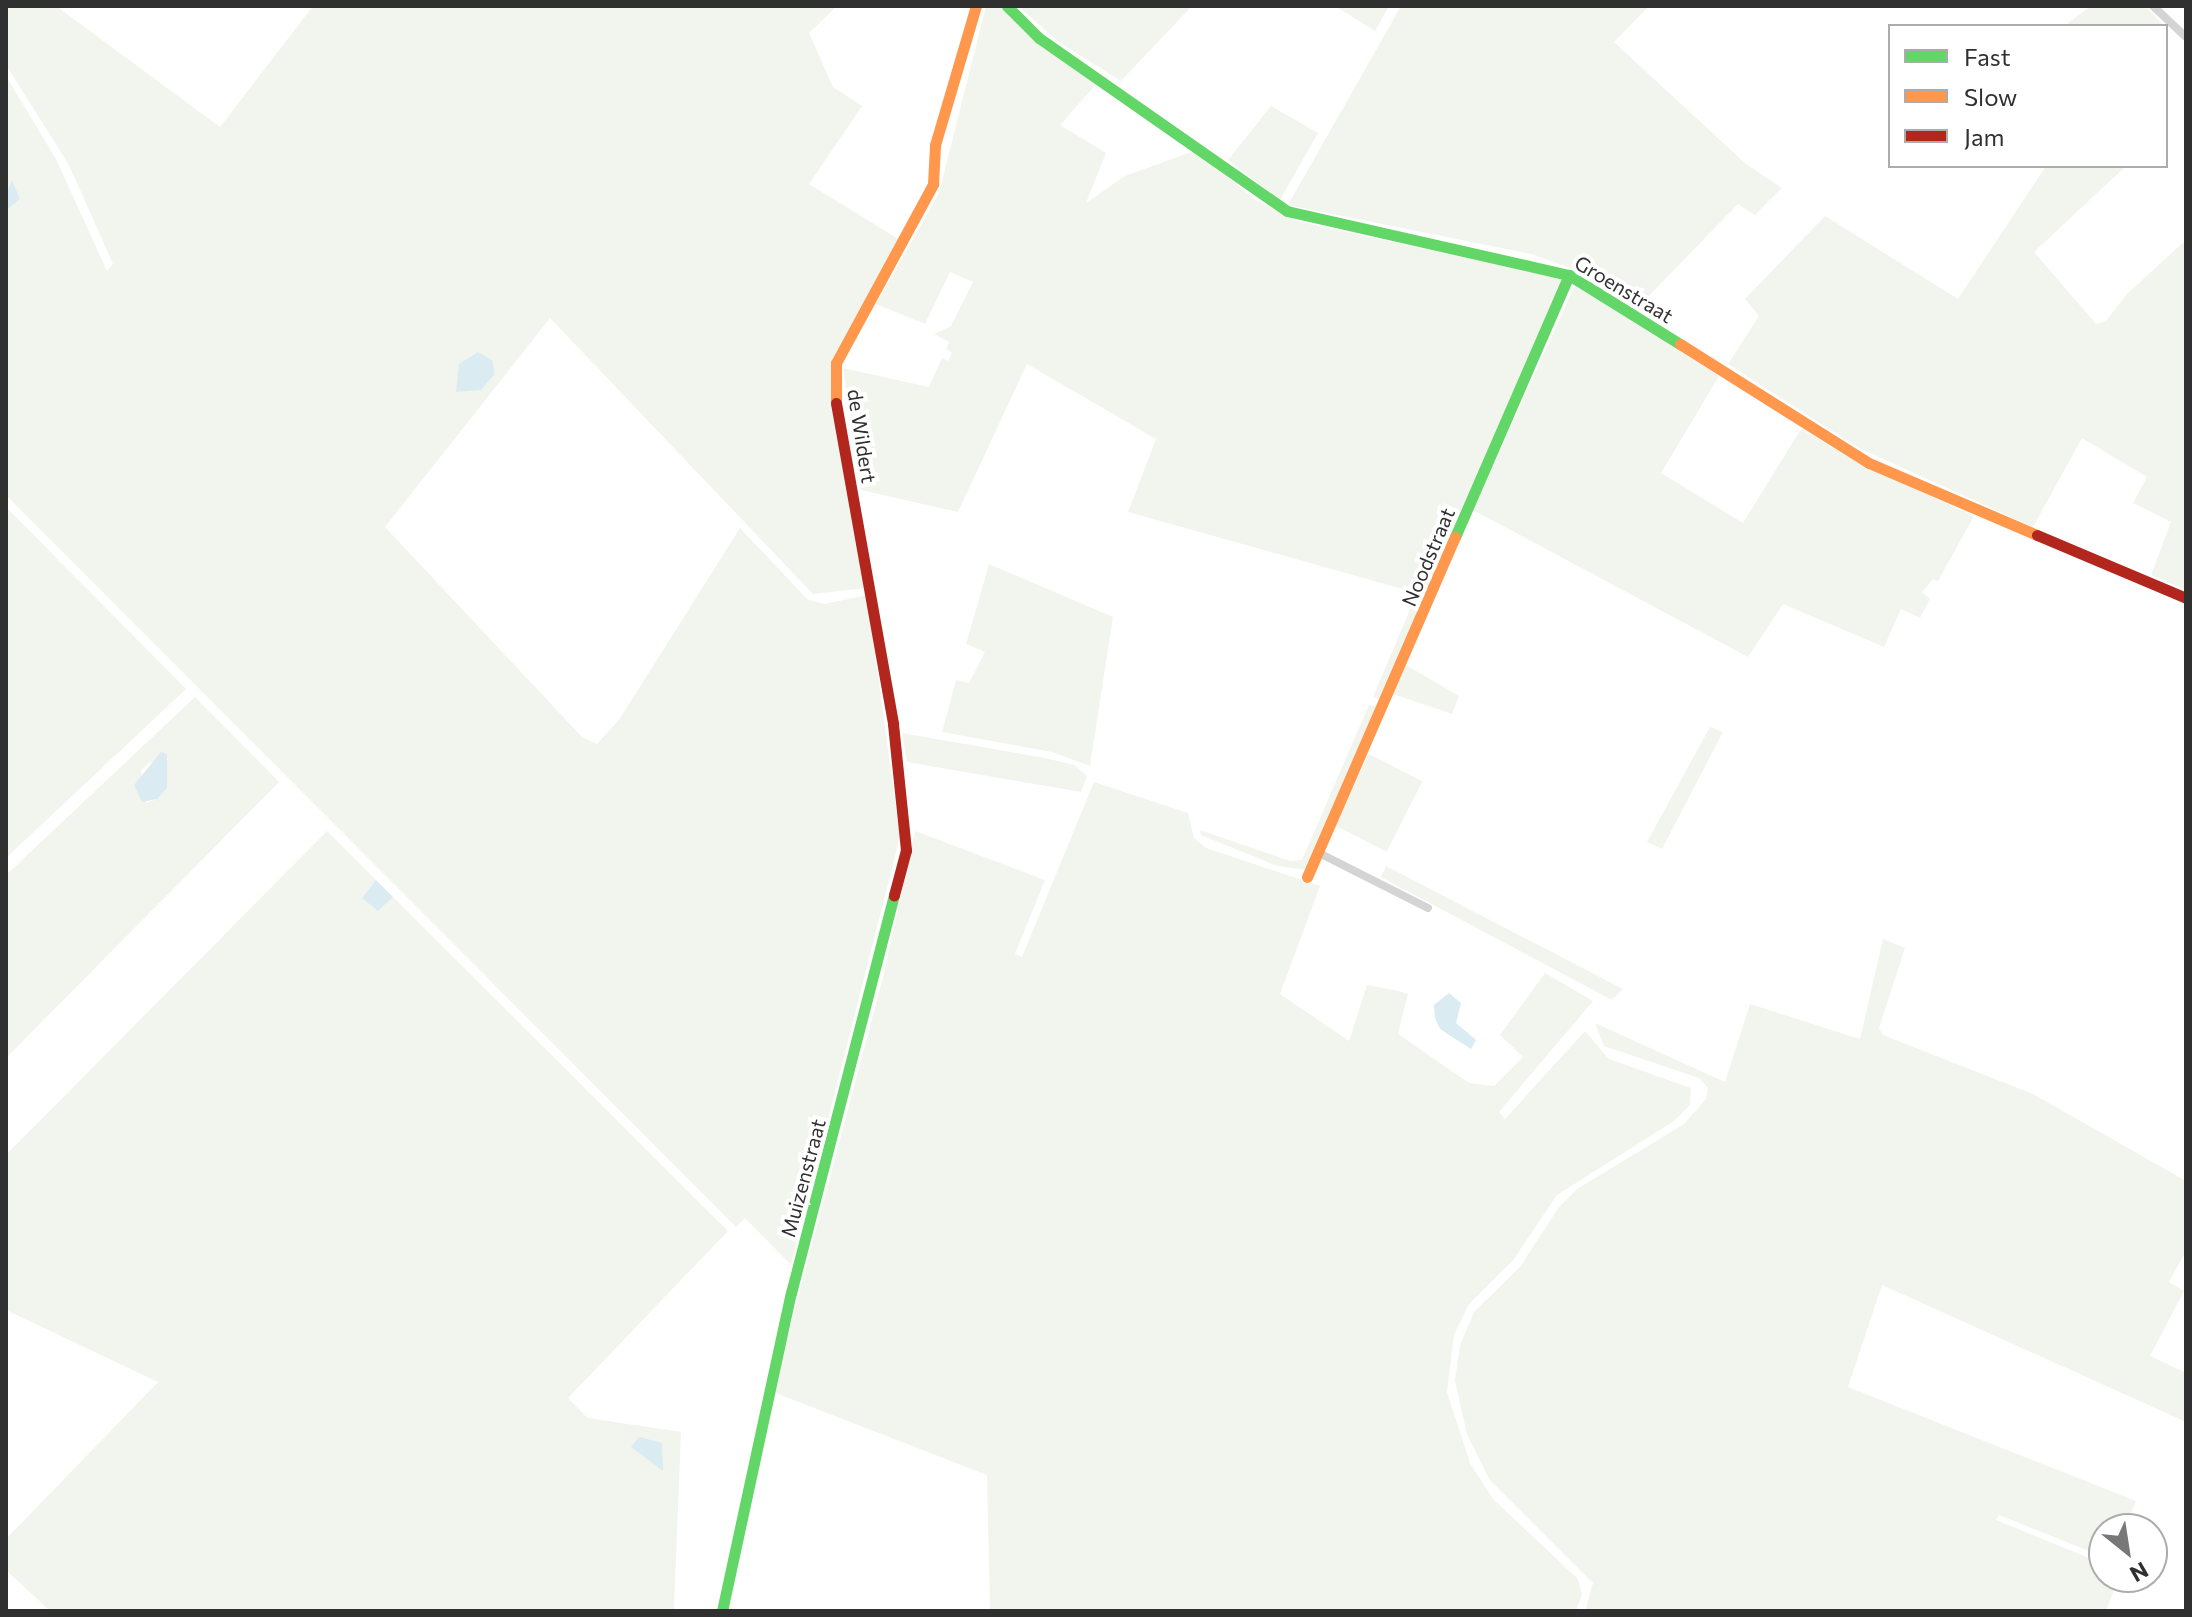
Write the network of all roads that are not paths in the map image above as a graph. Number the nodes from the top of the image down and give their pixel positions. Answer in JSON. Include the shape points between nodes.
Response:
{"nodes":[{"id":1,"x":976,"y":6,"type":"edge"},
{"id":2,"x":1007,"y":6,"type":"edge"},
{"id":3,"x":2153,"y":6,"type":"edge"},
{"id":4,"x":2186,"y":37,"type":"edge"},
{"id":5,"x":1569,"y":275,"type":"junction"},
{"id":6,"x":2186,"y":598,"type":"edge"},
{"id":7,"x":897,"y":755,"type":"joint"},
{"id":8,"x":1319,"y":853,"type":"junction"},
{"id":9,"x":1307,"y":877,"type":"dead end"},
{"id":10,"x":1428,"y":908,"type":"dead end"},
{"id":11,"x":722,"y":1611,"type":"edge"}],
"edges":[{"from":1,"to":7,"type":"street","name":"de Wildert","via":[[935,145],[933,184],[836,363],[835,397]]},
{"from":2,"to":5,"type":"street","name":"Groenstraat","via":[[1039,38],[1287,211]]},
{"from":3,"to":4,"type":"street"},
{"from":5,"to":6,"type":"street","name":"Groenstraat","via":[[1869,463]]},
{"from":5,"to":8,"type":"street","name":"Noodstraat"},
{"from":7,"to":11,"type":"street","name":"Muizenstraat","via":[[906,850],[791,1293]]},
{"from":8,"to":9,"type":"street","name":"Noodstraat"},
{"from":8,"to":10,"type":"street"}]}
